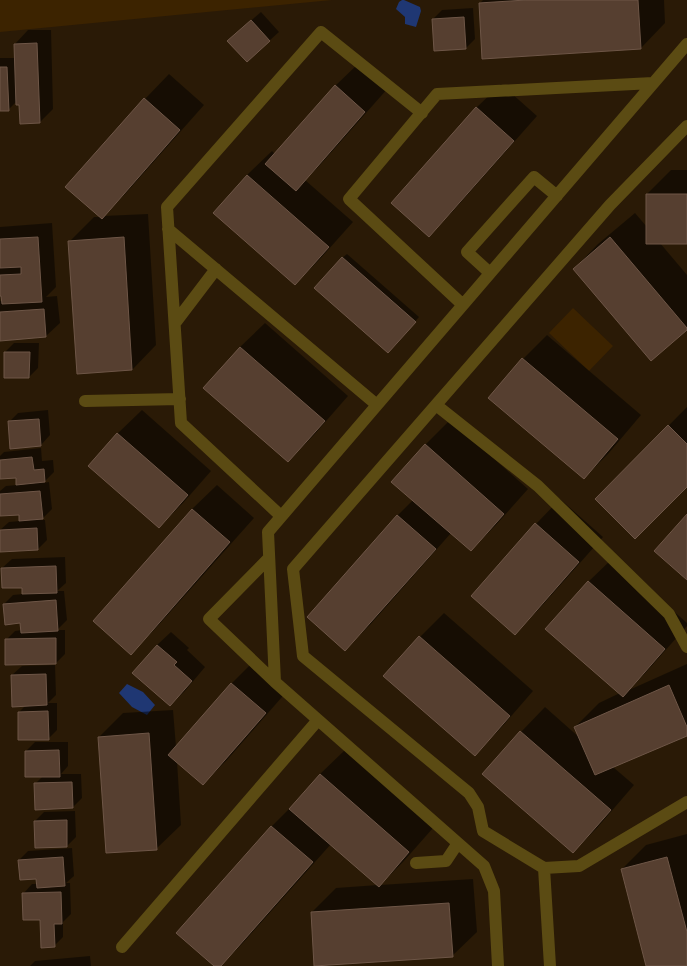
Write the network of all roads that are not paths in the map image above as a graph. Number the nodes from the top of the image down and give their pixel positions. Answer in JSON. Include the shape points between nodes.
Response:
{"nodes":[{"id":1,"x":687,"y":44,"type":"edge"},
{"id":2,"x":653,"y":84,"type":"junction"},
{"id":3,"x":422,"y":113,"type":"junction"},
{"id":4,"x":687,"y":126,"type":"edge"},
{"id":5,"x":557,"y":196,"type":"junction"},
{"id":6,"x":168,"y":229,"type":"junction"},
{"id":7,"x":216,"y":269,"type":"junction"},
{"id":8,"x":490,"y":273,"type":"junction"},
{"id":9,"x":463,"y":304,"type":"junction"},
{"id":10,"x":175,"y":323,"type":"junction"},
{"id":11,"x":180,"y":399,"type":"junction"},
{"id":12,"x":85,"y":401,"type":"dead end"},
{"id":13,"x":377,"y":405,"type":"junction"},
{"id":14,"x":436,"y":405,"type":"junction"},
{"id":15,"x":281,"y":516,"type":"junction"},
{"id":16,"x":269,"y":558,"type":"junction"},
{"id":17,"x":687,"y":647,"type":"edge"},
{"id":18,"x":275,"y":682,"type":"junction"},
{"id":19,"x":318,"y":720,"type":"junction"},
{"id":20,"x":687,"y":802,"type":"edge"},
{"id":21,"x":458,"y":843,"type":"junction"},
{"id":22,"x":416,"y":863,"type":"dead end"},
{"id":23,"x":544,"y":868,"type":"junction"},
{"id":24,"x":122,"y":947,"type":"dead end"},
{"id":25,"x":498,"y":966,"type":"edge"},
{"id":26,"x":550,"y":966,"type":"edge"}],
"edges":[{"from":1,"to":2,"type":"lane"},
{"from":2,"to":3,"type":"lane","via":[[437,94]]},
{"from":2,"to":5,"type":"lane"},
{"from":3,"to":6,"type":"lane","via":[[321,32],[167,207]]},
{"from":3,"to":9,"type":"lane","via":[[349,199]]},
{"from":4,"to":14,"type":"lane","via":[[610,205]]},
{"from":5,"to":8,"type":"lane"},
{"from":5,"to":8,"type":"lane","via":[[534,177],[467,252]]},
{"from":6,"to":7,"type":"lane"},
{"from":6,"to":10,"type":"lane"},
{"from":7,"to":10,"type":"lane"},
{"from":7,"to":13,"type":"lane"},
{"from":8,"to":9,"type":"lane"},
{"from":9,"to":13,"type":"lane"},
{"from":10,"to":11,"type":"lane"},
{"from":11,"to":12,"type":"lane"},
{"from":11,"to":15,"type":"lane","via":[[181,423]]},
{"from":13,"to":15,"type":"lane"},
{"from":14,"to":17,"type":"lane","via":[[538,486],[669,614]]},
{"from":14,"to":23,"type":"lane","via":[[293,569],[304,656],[469,793],[478,807],[483,831]]},
{"from":15,"to":16,"type":"lane","via":[[268,532]]},
{"from":16,"to":18,"type":"lane"},
{"from":16,"to":18,"type":"lane","via":[[208,619]]},
{"from":18,"to":19,"type":"lane"},
{"from":19,"to":21,"type":"lane"},
{"from":19,"to":24,"type":"lane"},
{"from":20,"to":23,"type":"lane","via":[[579,866]]},
{"from":21,"to":22,"type":"lane","via":[[446,861]]},
{"from":21,"to":25,"type":"lane","via":[[484,866],[494,890]]},
{"from":23,"to":26,"type":"lane"}]}
